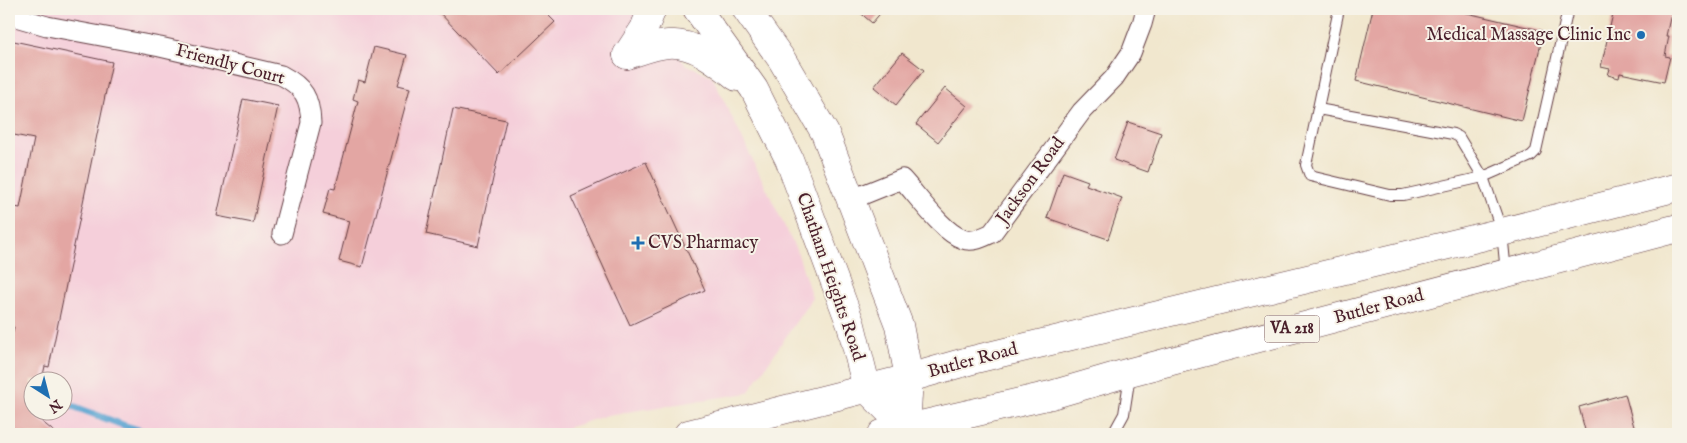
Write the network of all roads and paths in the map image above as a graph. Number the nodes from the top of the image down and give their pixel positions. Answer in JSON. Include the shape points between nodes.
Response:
{"nodes":[{"id":1,"x":652,"y":9,"type":"edge"},
{"id":2,"x":697,"y":9,"type":"edge"},
{"id":3,"x":746,"y":9,"type":"edge"},
{"id":4,"x":1146,"y":9,"type":"edge"},
{"id":5,"x":1339,"y":9,"type":"edge"},
{"id":6,"x":1568,"y":9,"type":"edge"},
{"id":7,"x":9,"y":15,"type":"edge"},
{"id":8,"x":754,"y":89,"type":"junction"},
{"id":9,"x":1318,"y":110,"type":"junction"},
{"id":10,"x":1483,"y":177,"type":"junction"},
{"id":11,"x":1678,"y":187,"type":"edge"},
{"id":12,"x":850,"y":200,"type":"junction"},
{"id":13,"x":1678,"y":228,"type":"edge"},
{"id":14,"x":1502,"y":232,"type":"junction"},
{"id":15,"x":282,"y":234,"type":"dead end"},
{"id":16,"x":1506,"y":274,"type":"junction"},
{"id":17,"x":1130,"y":372,"type":"junction"},
{"id":18,"x":909,"y":378,"type":"junction"},
{"id":19,"x":867,"y":389,"type":"junction"},
{"id":20,"x":898,"y":432,"type":"edge"},
{"id":21,"x":688,"y":434,"type":"edge"},
{"id":22,"x":1113,"y":434,"type":"edge"}],
"edges":[{"from":1,"to":8,"type":"main road","via":[[627,56],[655,46],[685,46],[708,56]]},
{"from":2,"to":8,"type":"main road","name":"Chatham Heights Road"},
{"from":3,"to":12,"type":"main road","via":[[782,60],[825,133]]},
{"from":4,"to":12,"type":"street","name":"Jackson Road","via":[[1131,52],[1114,78],[1082,111],[992,233],[977,240],[964,240],[949,232],[902,179]]},
{"from":5,"to":9,"type":"lane"},
{"from":6,"to":10,"type":"lane","via":[[1536,151],[1525,160]]},
{"from":7,"to":15,"type":"street","name":"Friendly Court","via":[[47,26],[160,47],[281,75],[293,81],[304,92],[310,107],[311,123]]},
{"from":8,"to":19,"type":"main road","name":"Chatham Heights Road","via":[[792,168],[851,325]]},
{"from":9,"to":10,"type":"lane","via":[[1453,134],[1459,137]]},
{"from":9,"to":10,"type":"lane","via":[[1306,165],[1310,176],[1390,195]]},
{"from":10,"to":14,"type":"lane"},
{"from":11,"to":14,"type":"main road","name":"Butler Road","number":"VA 218"},
{"from":12,"to":18,"type":"main road","via":[[899,324]]},
{"from":13,"to":16,"type":"main road","name":"Butler Road","number":"VA 218"},
{"from":14,"to":16,"type":"lane"},
{"from":14,"to":18,"type":"main road","name":"Butler Road","number":"VA 218"},
{"from":16,"to":17,"type":"main road","name":"Butler Road","number":"VA 218"},
{"from":17,"to":20,"type":"main road","name":"Butler Road","number":"VA 218"},
{"from":17,"to":22,"type":"lane","via":[[1124,414]]},
{"from":18,"to":19,"type":"main road","number":"VA 218"},
{"from":18,"to":20,"type":"main road"},
{"from":19,"to":20,"type":"main road"},
{"from":19,"to":21,"type":"main road","number":"VA 218"}]}
